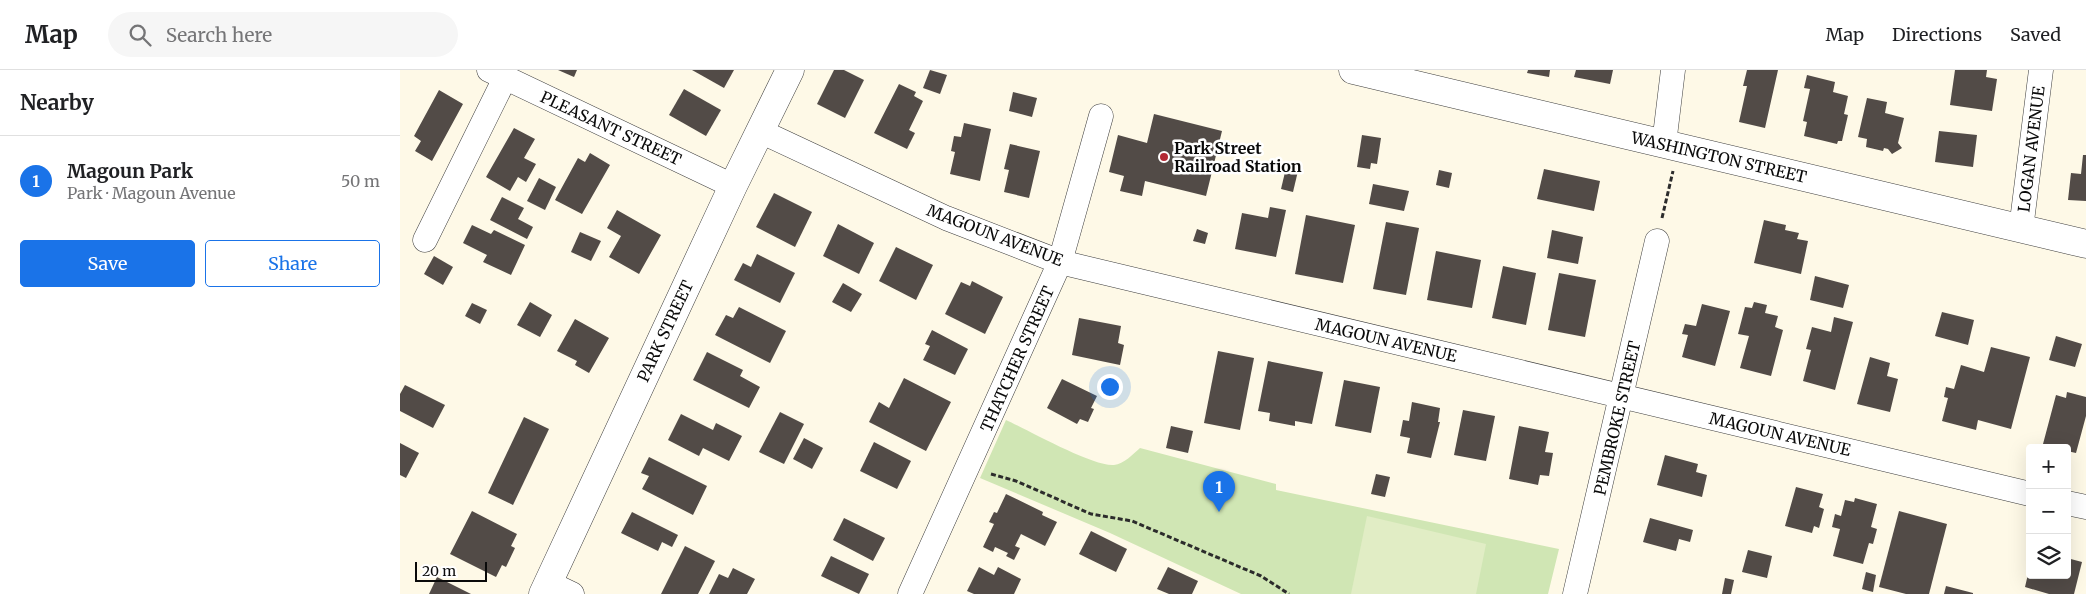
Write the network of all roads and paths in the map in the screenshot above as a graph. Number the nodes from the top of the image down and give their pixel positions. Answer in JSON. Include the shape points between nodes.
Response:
{"nodes":[{"id":1,"x":790,"y":70,"type":"edge"},
{"id":2,"x":1353,"y":70,"type":"edge"},
{"id":3,"x":1674,"y":70,"type":"edge"},
{"id":4,"x":2041,"y":70,"type":"edge"},
{"id":5,"x":497,"y":74,"type":"edge"},
{"id":6,"x":1101,"y":116,"type":"dead end"},
{"id":7,"x":760,"y":131,"type":"junction"},
{"id":8,"x":1670,"y":154,"type":"junction"},
{"id":9,"x":733,"y":186,"type":"junction"},
{"id":10,"x":2021,"y":229,"type":"junction"},
{"id":11,"x":424,"y":240,"type":"dead end"},
{"id":12,"x":1657,"y":241,"type":"joint"},
{"id":13,"x":2086,"y":244,"type":"edge"},
{"id":14,"x":1060,"y":262,"type":"junction"},
{"id":15,"x":1622,"y":397,"type":"junction"},
{"id":16,"x":988,"y":473,"type":"dead end"},
{"id":17,"x":2026,"y":493,"type":"edge"},
{"id":18,"x":2071,"y":504,"type":"edge"},
{"id":19,"x":2086,"y":508,"type":"edge"},
{"id":20,"x":555,"y":590,"type":"edge"},
{"id":21,"x":910,"y":594,"type":"edge"},
{"id":22,"x":1289,"y":594,"type":"edge"},
{"id":23,"x":1575,"y":594,"type":"edge"}],
"edges":[{"from":1,"to":7,"type":"street","name":"PARK STREET"},
{"from":2,"to":8,"type":"street","name":"WASHINGTON STREET"},
{"from":3,"to":8,"type":"street"},
{"from":4,"to":10,"type":"street","name":"LOGAN AVENUE"},
{"from":5,"to":9,"type":"street","name":"PLEASANT STREET"},
{"from":5,"to":11,"type":"street"},
{"from":6,"to":14,"type":"street","name":"THATCHER STREET"},
{"from":7,"to":9,"type":"street","name":"PARK STREET"},
{"from":7,"to":14,"type":"street","name":"MAGOUN AVENUE","via":[[946,218]]},
{"from":8,"to":10,"type":"street","name":"WASHINGTON STREET"},
{"from":8,"to":12,"type":"path"},
{"from":9,"to":20,"type":"street","name":"PARK STREET"},
{"from":10,"to":13,"type":"street","name":"WASHINGTON STREET"},
{"from":12,"to":15,"type":"street","name":"PEMBROKE STREET"},
{"from":14,"to":15,"type":"street","name":"MAGOUN AVENUE"},
{"from":14,"to":21,"type":"street","name":"THATCHER STREET"},
{"from":15,"to":17,"type":"street","name":"MAGOUN AVENUE"},
{"from":15,"to":23,"type":"street","name":"PEMBROKE STREET"},
{"from":16,"to":22,"type":"path","via":[[1016,481],[1091,514],[1132,521],[1261,576]]},
{"from":18,"to":19,"type":"street"}]}
